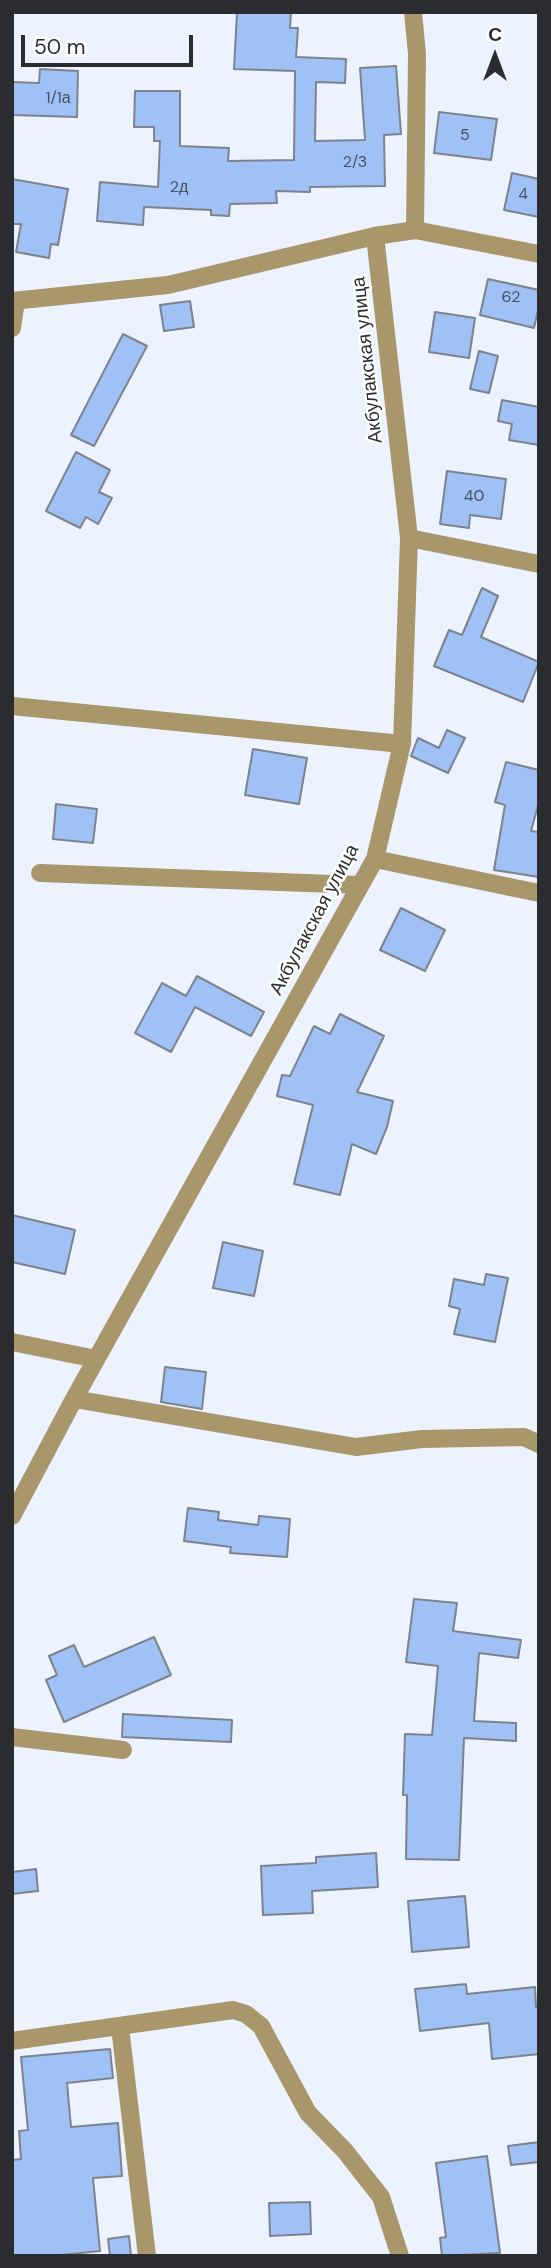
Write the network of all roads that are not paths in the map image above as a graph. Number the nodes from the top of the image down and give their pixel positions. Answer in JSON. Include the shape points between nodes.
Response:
{"nodes":[{"id":1,"x":412,"y":12,"type":"edge"},
{"id":2,"x":415,"y":230,"type":"junction"},
{"id":3,"x":375,"y":236,"type":"junction"},
{"id":4,"x":539,"y":254,"type":"edge"},
{"id":5,"x":14,"y":301,"type":"edge"},
{"id":6,"x":12,"y":328,"type":"edge"},
{"id":7,"x":410,"y":538,"type":"junction"},
{"id":8,"x":539,"y":564,"type":"edge"},
{"id":9,"x":12,"y":706,"type":"edge"},
{"id":10,"x":402,"y":744,"type":"junction"},
{"id":11,"x":375,"y":859,"type":"junction"},
{"id":12,"x":40,"y":873,"type":"dead end"},
{"id":13,"x":360,"y":885,"type":"junction"},
{"id":14,"x":539,"y":893,"type":"edge"},
{"id":15,"x":12,"y":1342,"type":"edge"},
{"id":16,"x":96,"y":1359,"type":"junction"},
{"id":17,"x":74,"y":1399,"type":"junction"},
{"id":18,"x":539,"y":1444,"type":"edge"},
{"id":19,"x":12,"y":1516,"type":"edge"},
{"id":20,"x":12,"y":1737,"type":"edge"},
{"id":21,"x":123,"y":1750,"type":"dead end"},
{"id":22,"x":120,"y":2027,"type":"junction"},
{"id":23,"x":12,"y":2042,"type":"edge"},
{"id":24,"x":147,"y":2256,"type":"edge"},
{"id":25,"x":400,"y":2256,"type":"edge"}],
"edges":[{"from":1,"to":2,"type":"street","via":[[417,54]]},
{"from":2,"to":3,"type":"street"},
{"from":2,"to":4,"type":"street"},
{"from":3,"to":5,"type":"street","via":[[168,285]]},
{"from":3,"to":7,"type":"street","name":"Акбулакская улица"},
{"from":5,"to":6,"type":"street"},
{"from":7,"to":8,"type":"street"},
{"from":7,"to":10,"type":"street","name":"Акбулакская улица"},
{"from":9,"to":10,"type":"street"},
{"from":10,"to":11,"type":"street","name":"Акбулакская улица"},
{"from":11,"to":13,"type":"street","name":"Акбулакская улица"},
{"from":11,"to":14,"type":"street"},
{"from":12,"to":13,"type":"street"},
{"from":13,"to":16,"type":"street","name":"Акбулакская улица"},
{"from":15,"to":16,"type":"street"},
{"from":16,"to":17,"type":"street","name":"Акбулакская улица"},
{"from":17,"to":18,"type":"street","via":[[356,1447],[422,1439],[524,1437]]},
{"from":17,"to":19,"type":"street","name":"Акбулакская улица"},
{"from":20,"to":21,"type":"street"},
{"from":22,"to":23,"type":"street"},
{"from":22,"to":24,"type":"street"},
{"from":22,"to":25,"type":"street","via":[[233,2011],[261,2026],[308,2113],[382,2197]]}]}
